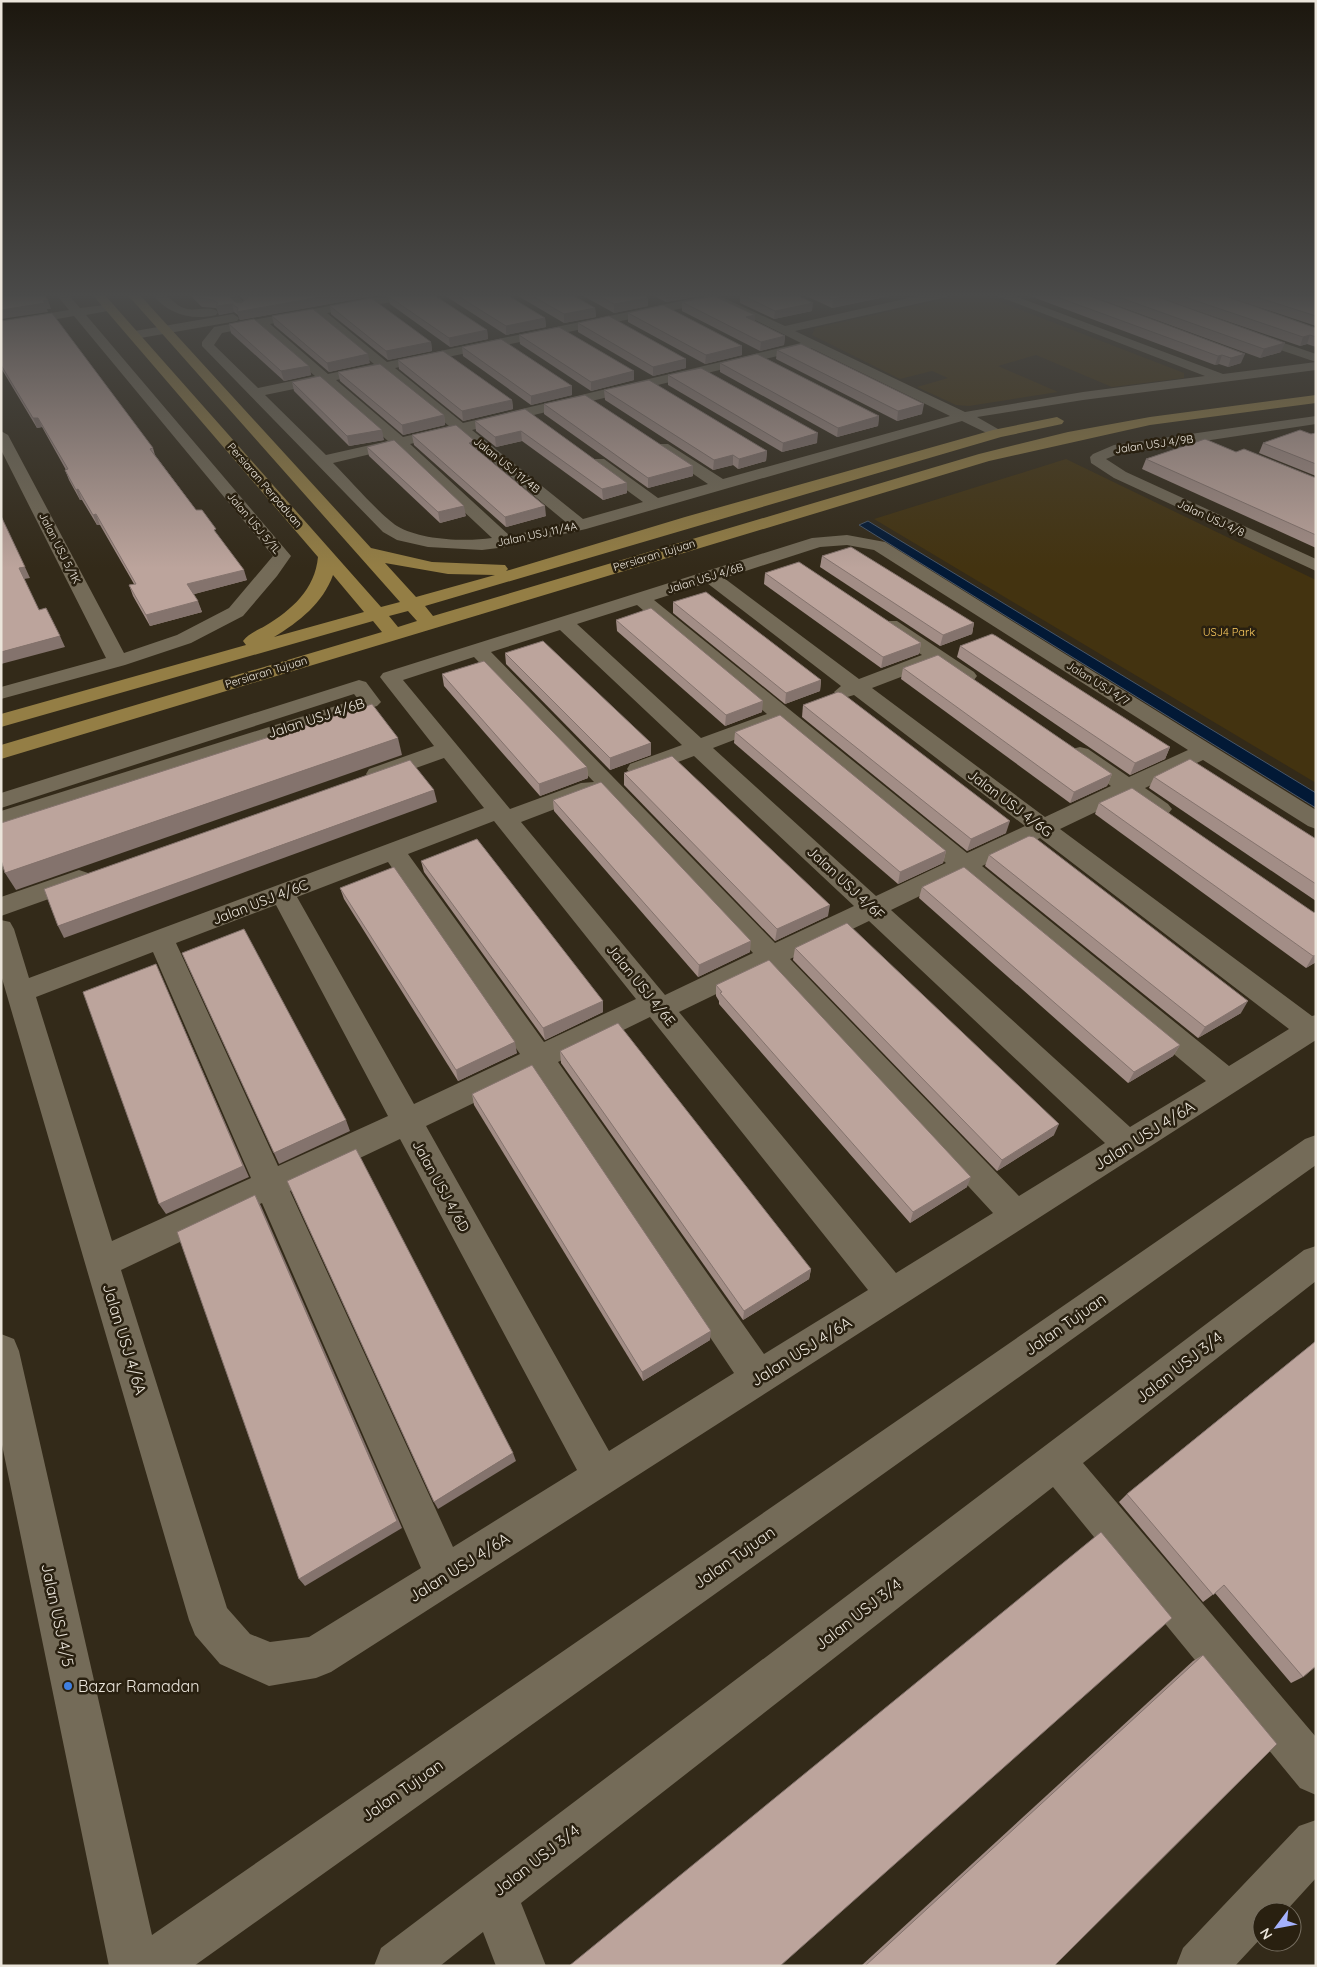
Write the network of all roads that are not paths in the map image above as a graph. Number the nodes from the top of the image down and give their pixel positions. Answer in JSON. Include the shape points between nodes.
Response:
{"nodes":[{"id":1,"x":138,"y":385,"type":"edge"},
{"id":2,"x":178,"y":385,"type":"edge"},
{"id":3,"x":216,"y":385,"type":"edge"},
{"id":4,"x":247,"y":385,"type":"edge"},
{"id":5,"x":294,"y":385,"type":"edge"},
{"id":6,"x":334,"y":385,"type":"edge"},
{"id":7,"x":408,"y":385,"type":"edge"},
{"id":8,"x":643,"y":385,"type":"edge"},
{"id":9,"x":653,"y":385,"type":"edge"},
{"id":10,"x":898,"y":385,"type":"edge"},
{"id":11,"x":1171,"y":385,"type":"edge"},
{"id":12,"x":1239,"y":385,"type":"edge"},
{"id":13,"x":1310,"y":385,"type":"edge"},
{"id":14,"x":573,"y":387,"type":"edge"},
{"id":15,"x":1250,"y":389,"type":"dead end"},
{"id":16,"x":255,"y":393,"type":"junction"},
{"id":17,"x":666,"y":393,"type":"edge"},
{"id":18,"x":588,"y":398,"type":"junction"},
{"id":19,"x":1316,"y":399,"type":"edge"},
{"id":20,"x":512,"y":400,"type":"edge"},
{"id":21,"x":605,"y":408,"type":"edge"},
{"id":22,"x":528,"y":412,"type":"junction"},
{"id":23,"x":1106,"y":413,"type":"dead end"},
{"id":24,"x":963,"y":416,"type":"junction"},
{"id":25,"x":1071,"y":419,"type":"dead end"},
{"id":26,"x":1316,"y":420,"type":"edge"},
{"id":27,"x":544,"y":423,"type":"edge"},
{"id":28,"x":887,"y":423,"type":"dead end"},
{"id":29,"x":461,"y":428,"type":"junction"},
{"id":30,"x":904,"y":432,"type":"junction"},
{"id":31,"x":998,"y":433,"type":"junction"},
{"id":32,"x":1,"y":435,"type":"edge"},
{"id":33,"x":1204,"y":437,"type":"junction"},
{"id":34,"x":827,"y":440,"type":"dead end"},
{"id":35,"x":654,"y":441,"type":"edge"},
{"id":36,"x":399,"y":442,"type":"junction"},
{"id":37,"x":1230,"y":448,"type":"edge"},
{"id":38,"x":844,"y":450,"type":"junction"},
{"id":39,"x":584,"y":452,"type":"edge"},
{"id":40,"x":772,"y":456,"type":"dead end"},
{"id":41,"x":322,"y":461,"type":"junction"},
{"id":42,"x":788,"y":465,"type":"junction"},
{"id":43,"x":1107,"y":468,"type":"joint"},
{"id":44,"x":721,"y":485,"type":"junction"},
{"id":45,"x":655,"y":503,"type":"junction"},
{"id":46,"x":580,"y":525,"type":"junction"},
{"id":47,"x":506,"y":542,"type":"junction"},
{"id":48,"x":879,"y":546,"type":"joint"},
{"id":49,"x":366,"y":552,"type":"junction"},
{"id":50,"x":783,"y":553,"type":"junction"},
{"id":51,"x":326,"y":555,"type":"junction"},
{"id":52,"x":799,"y":564,"type":"edge"},
{"id":53,"x":549,"y":565,"type":"junction"},
{"id":54,"x":1316,"y":566,"type":"edge"},
{"id":55,"x":710,"y":576,"type":"junction"},
{"id":56,"x":640,"y":598,"type":"junction"},
{"id":57,"x":413,"y":605,"type":"junction"},
{"id":58,"x":872,"y":613,"type":"edge"},
{"id":59,"x":378,"y":615,"type":"junction"},
{"id":60,"x":563,"y":622,"type":"junction"},
{"id":61,"x":429,"y":623,"type":"junction"},
{"id":62,"x":1012,"y":628,"type":"junction"},
{"id":63,"x":393,"y":633,"type":"junction"},
{"id":64,"x":984,"y":639,"type":"edge"},
{"id":65,"x":477,"y":649,"type":"junction"},
{"id":66,"x":947,"y":653,"type":"junction"},
{"id":67,"x":118,"y":661,"type":"junction"},
{"id":68,"x":178,"y":671,"type":"junction"},
{"id":69,"x":390,"y":676,"type":"joint"},
{"id":70,"x":857,"y":687,"type":"junction"},
{"id":71,"x":985,"y":689,"type":"edge"},
{"id":72,"x":1,"y":693,"type":"edge"},
{"id":73,"x":781,"y":715,"type":"junction"},
{"id":74,"x":1,"y":721,"type":"edge"},
{"id":75,"x":1064,"y":743,"type":"edge"},
{"id":76,"x":698,"y":747,"type":"junction"},
{"id":77,"x":448,"y":749,"type":"junction"},
{"id":78,"x":1204,"y":750,"type":"junction"},
{"id":79,"x":1,"y":752,"type":"edge"},
{"id":80,"x":606,"y":781,"type":"junction"},
{"id":81,"x":355,"y":782,"type":"edge"},
{"id":82,"x":1128,"y":787,"type":"junction"},
{"id":83,"x":1,"y":801,"type":"edge"},
{"id":84,"x":503,"y":815,"type":"junction"},
{"id":85,"x":1,"y":819,"type":"edge"},
{"id":86,"x":1177,"y":821,"type":"edge"},
{"id":87,"x":1316,"y":821,"type":"edge"},
{"id":88,"x":1042,"y":827,"type":"junction"},
{"id":89,"x":393,"y":851,"type":"junction"},
{"id":90,"x":965,"y":864,"type":"junction"},
{"id":91,"x":104,"y":870,"type":"edge"},
{"id":92,"x":282,"y":893,"type":"junction"},
{"id":93,"x":1,"y":907,"type":"edge"},
{"id":94,"x":872,"y":908,"type":"junction"},
{"id":95,"x":1,"y":929,"type":"edge"},
{"id":96,"x":161,"y":939,"type":"junction"},
{"id":97,"x":771,"y":956,"type":"junction"},
{"id":98,"x":21,"y":992,"type":"junction"},
{"id":99,"x":657,"y":1006,"type":"junction"},
{"id":100,"x":1313,"y":1028,"type":"edge"},
{"id":101,"x":539,"y":1058,"type":"junction"},
{"id":102,"x":1228,"y":1082,"type":"junction"},
{"id":103,"x":406,"y":1122,"type":"junction"},
{"id":104,"x":1128,"y":1145,"type":"junction"},
{"id":105,"x":1316,"y":1148,"type":"edge"},
{"id":106,"x":271,"y":1184,"type":"junction"},
{"id":107,"x":1016,"y":1215,"type":"junction"},
{"id":108,"x":1316,"y":1261,"type":"edge"},
{"id":109,"x":102,"y":1262,"type":"junction"},
{"id":110,"x":892,"y":1294,"type":"junction"},
{"id":111,"x":1,"y":1351,"type":"edge"},
{"id":112,"x":759,"y":1378,"type":"junction"},
{"id":113,"x":1056,"y":1461,"type":"junction"},
{"id":114,"x":602,"y":1477,"type":"junction"},
{"id":115,"x":445,"y":1576,"type":"junction"},
{"id":116,"x":1316,"y":1772,"type":"edge"},
{"id":117,"x":1316,"y":1844,"type":"edge"},
{"id":118,"x":492,"y":1894,"type":"junction"},
{"id":119,"x":134,"y":1966,"type":"edge"},
{"id":120,"x":151,"y":1966,"type":"edge"},
{"id":121,"x":399,"y":1966,"type":"edge"},
{"id":122,"x":521,"y":1966,"type":"edge"},
{"id":123,"x":1201,"y":1966,"type":"edge"}],
"edges":[{"from":1,"to":67,"type":"street","name":"Jalan USJ 5/1L","via":[[282,556],[236,612],[184,638]]},
{"from":2,"to":51,"type":"main road","name":"Persiaran Perpaduan"},
{"from":3,"to":49,"type":"main road"},
{"from":4,"to":16,"type":"street","name":"Jalan USJ 11/4A"},
{"from":5,"to":16,"type":"street"},
{"from":6,"to":36,"type":"street"},
{"from":7,"to":29,"type":"street","name":"Jalan USJ 11/4B"},
{"from":8,"to":18,"type":"street"},
{"from":9,"to":17,"type":"street"},
{"from":10,"to":24,"type":"street"},
{"from":11,"to":24,"type":"street","name":"Jalan USJ 11/4A"},
{"from":12,"to":15,"type":"street"},
{"from":13,"to":23,"type":"main road"},
{"from":14,"to":18,"type":"street"},
{"from":16,"to":41,"type":"street","name":"Jalan USJ 11/4A"},
{"from":18,"to":21,"type":"street"},
{"from":18,"to":22,"type":"street"},
{"from":19,"to":61,"type":"main road","name":"Persiaran Tujuan","via":[[1150,421],[992,455]]},
{"from":20,"to":22,"type":"street"},
{"from":22,"to":27,"type":"street"},
{"from":22,"to":29,"type":"street"},
{"from":24,"to":30,"type":"street","name":"Jalan USJ 11/4A"},
{"from":24,"to":31,"type":"street"},
{"from":25,"to":31,"type":"main road","name":"Persiaran Tujuan"},
{"from":26,"to":33,"type":"street","name":"Jalan USJ 4/9B"},
{"from":28,"to":30,"type":"street"},
{"from":29,"to":36,"type":"street"},
{"from":29,"to":46,"type":"street","name":"Jalan USJ 11/4B"},
{"from":30,"to":38,"type":"street","name":"Jalan USJ 11/4A"},
{"from":31,"to":53,"type":"main road","name":"Persiaran Tujuan"},
{"from":32,"to":67,"type":"street","name":"Jalan USJ 5/1K"},
{"from":33,"to":37,"type":"street"},
{"from":33,"to":43,"type":"street","name":"Jalan USJ 4/9B","via":[[1104,452],[1098,457],[1099,463]]},
{"from":34,"to":38,"type":"street"},
{"from":35,"to":44,"type":"street"},
{"from":36,"to":41,"type":"street"},
{"from":36,"to":47,"type":"street"},
{"from":38,"to":42,"type":"street","name":"Jalan USJ 11/4A"},
{"from":39,"to":45,"type":"street"},
{"from":40,"to":42,"type":"street"},
{"from":41,"to":47,"type":"street","name":"Jalan USJ 11/4A","via":[[388,528],[403,536],[454,545]]},
{"from":42,"to":44,"type":"street","name":"Jalan USJ 11/4A"},
{"from":43,"to":54,"type":"street","name":"Jalan USJ 4/8"},
{"from":44,"to":45,"type":"street","name":"Jalan USJ 11/4A"},
{"from":45,"to":46,"type":"street","name":"Jalan USJ 11/4A"},
{"from":46,"to":47,"type":"street","name":"Jalan USJ 11/4A"},
{"from":48,"to":50,"type":"street","name":"Jalan USJ 4/6B","via":[[834,540]]},
{"from":48,"to":62,"type":"street","name":"Jalan USJ 4/7"},
{"from":49,"to":53,"type":"main road","via":[[413,565],[456,570]]},
{"from":49,"to":57,"type":"main road"},
{"from":50,"to":52,"type":"street"},
{"from":50,"to":55,"type":"street","name":"Jalan USJ 4/6B"},
{"from":51,"to":59,"type":"main road","name":"Persiaran Perpaduan"},
{"from":51,"to":68,"type":"main road","via":[[328,566],[321,582],[292,616],[245,645]]},
{"from":53,"to":57,"type":"main road","name":"Persiaran Tujuan"},
{"from":55,"to":56,"type":"street","name":"Jalan USJ 4/6B"},
{"from":55,"to":70,"type":"street","name":"Jalan USJ 4/6G"},
{"from":56,"to":60,"type":"street","name":"Jalan USJ 4/6B"},
{"from":56,"to":73,"type":"street"},
{"from":57,"to":59,"type":"main road","name":"Persiaran Tujuan"},
{"from":57,"to":61,"type":"main road"},
{"from":58,"to":66,"type":"street"},
{"from":59,"to":63,"type":"main road","name":"Persiaran Perpaduan"},
{"from":59,"to":68,"type":"main road","name":"Persiaran Tujuan"},
{"from":60,"to":65,"type":"street","name":"Jalan USJ 4/6B"},
{"from":60,"to":76,"type":"street","name":"Jalan USJ 4/6F"},
{"from":61,"to":63,"type":"main road","name":"Persiaran Tujuan"},
{"from":62,"to":64,"type":"street"},
{"from":62,"to":78,"type":"street","name":"Jalan USJ 4/7"},
{"from":63,"to":79,"type":"main road","name":"Persiaran Tujuan"},
{"from":65,"to":69,"type":"street","name":"Jalan USJ 4/6B"},
{"from":65,"to":80,"type":"street"},
{"from":66,"to":70,"type":"street","name":"Jalan USJ 4/6C"},
{"from":66,"to":71,"type":"street"},
{"from":67,"to":72,"type":"street","name":"Jalan USJ 5/1L"},
{"from":68,"to":74,"type":"main road","name":"Persiaran Tujuan"},
{"from":69,"to":77,"type":"street","name":"Jalan USJ 4/6E"},
{"from":70,"to":73,"type":"street","name":"Jalan USJ 4/6C"},
{"from":70,"to":88,"type":"street","name":"Jalan USJ 4/6G"},
{"from":73,"to":76,"type":"street","name":"Jalan USJ 4/6C"},
{"from":73,"to":90,"type":"street"},
{"from":75,"to":82,"type":"street"},
{"from":76,"to":80,"type":"street","name":"Jalan USJ 4/6C"},
{"from":76,"to":94,"type":"street","name":"Jalan USJ 4/6F"},
{"from":77,"to":81,"type":"street"},
{"from":77,"to":84,"type":"street","name":"Jalan USJ 4/6E"},
{"from":78,"to":82,"type":"street"},
{"from":78,"to":87,"type":"street","name":"Jalan USJ 4/7"},
{"from":80,"to":84,"type":"street","name":"Jalan USJ 4/6C"},
{"from":80,"to":97,"type":"street"},
{"from":82,"to":86,"type":"street"},
{"from":82,"to":88,"type":"street"},
{"from":83,"to":85,"type":"street","name":"Jalan USJ 4/6B","via":[[359,686],[370,702]]},
{"from":84,"to":89,"type":"street","name":"Jalan USJ 4/6C"},
{"from":84,"to":99,"type":"street","name":"Jalan USJ 4/6E"},
{"from":88,"to":90,"type":"street"},
{"from":88,"to":100,"type":"street","name":"Jalan USJ 4/6G"},
{"from":89,"to":92,"type":"street","name":"Jalan USJ 4/6C"},
{"from":89,"to":101,"type":"street"},
{"from":90,"to":94,"type":"street"},
{"from":90,"to":102,"type":"street"},
{"from":91,"to":93,"type":"street"},
{"from":92,"to":96,"type":"street","name":"Jalan USJ 4/6C"},
{"from":92,"to":103,"type":"street","name":"Jalan USJ 4/6D"},
{"from":94,"to":97,"type":"street"},
{"from":94,"to":104,"type":"street","name":"Jalan USJ 4/6F"},
{"from":95,"to":98,"type":"street","name":"Jalan USJ 4/6A"},
{"from":96,"to":98,"type":"street","name":"Jalan USJ 4/6C"},
{"from":96,"to":106,"type":"street"},
{"from":97,"to":99,"type":"street"},
{"from":97,"to":107,"type":"street"},
{"from":98,"to":109,"type":"street","name":"Jalan USJ 4/6A"},
{"from":99,"to":101,"type":"street"},
{"from":99,"to":110,"type":"street","name":"Jalan USJ 4/6E"},
{"from":100,"to":102,"type":"street","name":"Jalan USJ 4/6A"},
{"from":101,"to":103,"type":"street"},
{"from":101,"to":112,"type":"street"},
{"from":102,"to":104,"type":"street","name":"Jalan USJ 4/6A"},
{"from":103,"to":106,"type":"street"},
{"from":103,"to":114,"type":"street","name":"Jalan USJ 4/6D"},
{"from":104,"to":107,"type":"street","name":"Jalan USJ 4/6A"},
{"from":105,"to":120,"type":"street","name":"Jalan Tujuan"},
{"from":106,"to":109,"type":"street"},
{"from":106,"to":115,"type":"street"},
{"from":107,"to":110,"type":"street","name":"Jalan USJ 4/6A"},
{"from":108,"to":113,"type":"street","name":"Jalan USJ 3/4"},
{"from":109,"to":115,"type":"street","name":"Jalan USJ 4/6A","via":[[210,1620],[235,1649],[269,1664],[316,1658]]},
{"from":110,"to":112,"type":"street","name":"Jalan USJ 4/6A"},
{"from":111,"to":119,"type":"street","name":"Jalan USJ 4/5"},
{"from":112,"to":114,"type":"street","name":"Jalan USJ 4/6A"},
{"from":113,"to":116,"type":"street"},
{"from":113,"to":118,"type":"street","name":"Jalan USJ 3/4"},
{"from":114,"to":115,"type":"street","name":"Jalan USJ 4/6A"},
{"from":117,"to":123,"type":"street"},
{"from":118,"to":121,"type":"street","name":"Jalan USJ 3/4"},
{"from":118,"to":122,"type":"street"}]}
